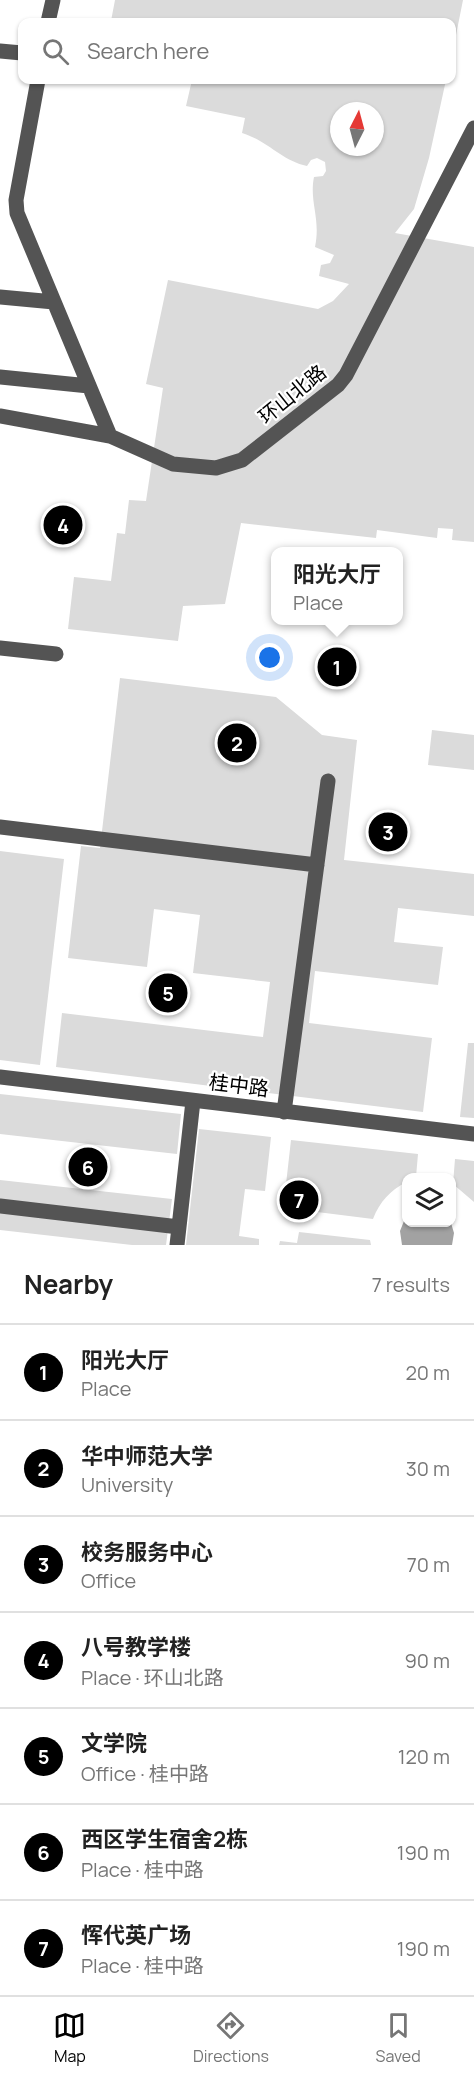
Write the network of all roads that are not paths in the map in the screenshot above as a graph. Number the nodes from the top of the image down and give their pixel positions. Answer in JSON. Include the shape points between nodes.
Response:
{"nodes":[{"id":1,"x":52,"y":0,"type":"edge"},
{"id":2,"x":49,"y":18,"type":"edge"},
{"id":3,"x":0,"y":51,"type":"edge"},
{"id":4,"x":18,"y":53,"type":"edge"},
{"id":5,"x":37,"y":84,"type":"edge"},
{"id":6,"x":474,"y":128,"type":"edge"},
{"id":7,"x":0,"y":297,"type":"edge"},
{"id":8,"x":54,"y":302,"type":"junction"},
{"id":9,"x":0,"y":377,"type":"edge"},
{"id":10,"x":89,"y":386,"type":"junction"},
{"id":11,"x":0,"y":416,"type":"edge"},
{"id":12,"x":110,"y":436,"type":"junction"},
{"id":13,"x":0,"y":648,"type":"edge"},
{"id":14,"x":56,"y":654,"type":"dead end"},
{"id":15,"x":328,"y":780,"type":"dead end"},
{"id":16,"x":0,"y":827,"type":"edge"},
{"id":17,"x":317,"y":865,"type":"junction"},
{"id":18,"x":0,"y":1077,"type":"edge"},
{"id":19,"x":193,"y":1101,"type":"junction"},
{"id":20,"x":284,"y":1112,"type":"junction"},
{"id":21,"x":474,"y":1134,"type":"edge"},
{"id":22,"x":0,"y":1206,"type":"edge"},
{"id":23,"x":179,"y":1227,"type":"junction"},
{"id":24,"x":177,"y":1245,"type":"edge"}],
"edges":[{"from":1,"to":2,"type":"street"},
{"from":3,"to":4,"type":"street"},
{"from":5,"to":8,"type":"street","via":[[15,206]]},
{"from":6,"to":12,"type":"street","name":"环山北路","via":[[352,366],[338,385],[242,460],[230,465],[205,468],[173,464]]},
{"from":7,"to":8,"type":"street"},
{"from":8,"to":10,"type":"street"},
{"from":9,"to":10,"type":"street"},
{"from":10,"to":12,"type":"street"},
{"from":11,"to":12,"type":"street","name":"环山北路"},
{"from":13,"to":14,"type":"street"},
{"from":15,"to":17,"type":"street"},
{"from":16,"to":17,"type":"street"},
{"from":17,"to":20,"type":"street"},
{"from":18,"to":19,"type":"street","name":"桂中路"},
{"from":19,"to":20,"type":"street","name":"桂中路"},
{"from":19,"to":23,"type":"street"},
{"from":20,"to":21,"type":"street","name":"桂中路"},
{"from":22,"to":23,"type":"street"},
{"from":23,"to":24,"type":"street"}]}
